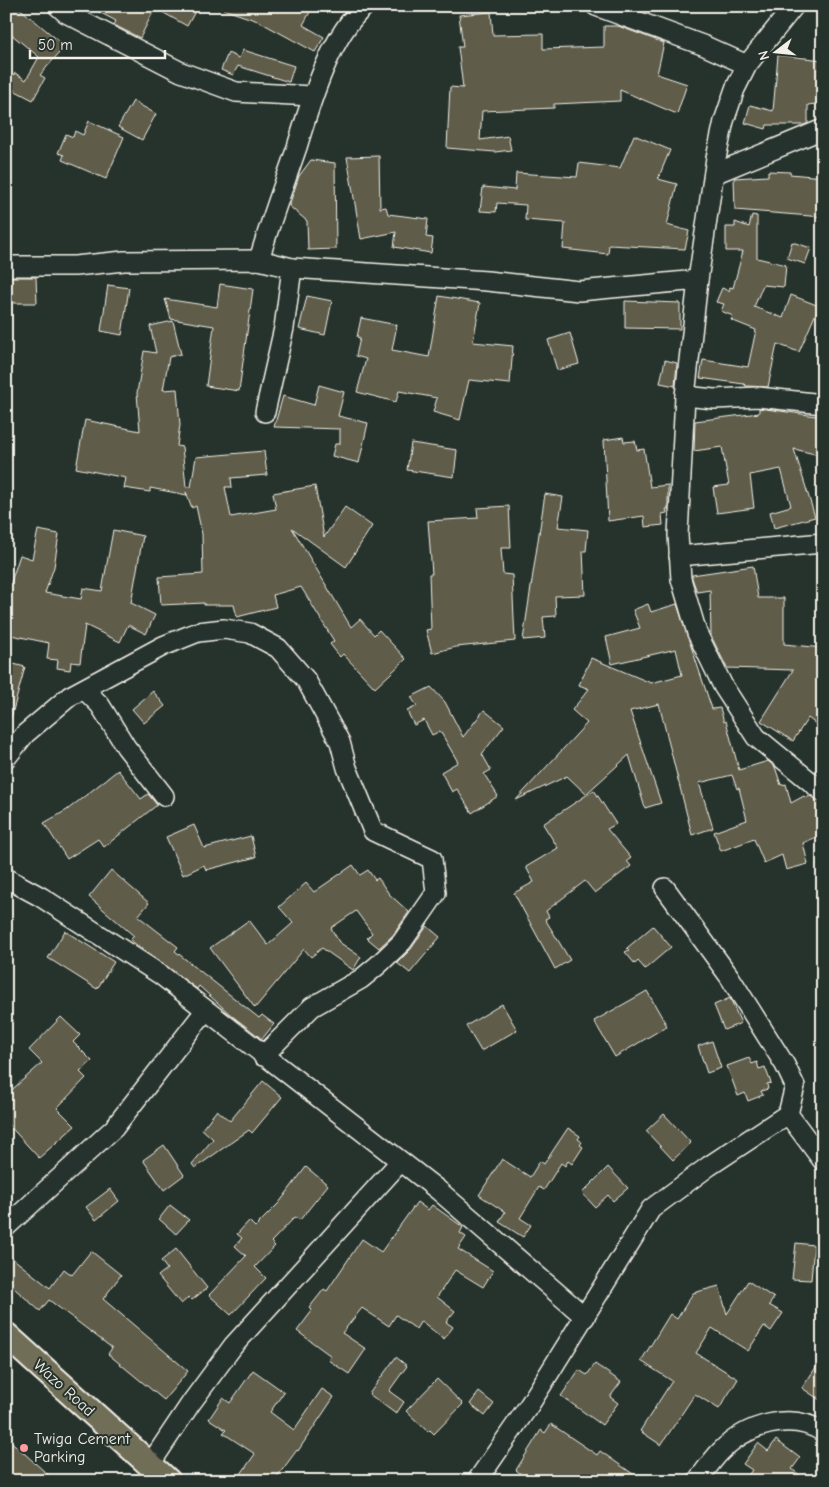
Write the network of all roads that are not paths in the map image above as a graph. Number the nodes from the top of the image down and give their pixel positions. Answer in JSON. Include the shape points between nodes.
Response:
{"nodes":[{"id":1,"x":58,"y":6,"type":"edge"},
{"id":2,"x":365,"y":6,"type":"edge"},
{"id":3,"x":596,"y":6,"type":"edge"},
{"id":4,"x":794,"y":6,"type":"edge"},
{"id":5,"x":747,"y":65,"type":"junction"},
{"id":6,"x":312,"y":96,"type":"junction"},
{"id":7,"x":823,"y":129,"type":"edge"},
{"id":8,"x":714,"y":174,"type":"junction"},
{"id":9,"x":259,"y":260,"type":"junction"},
{"id":10,"x":6,"y":266,"type":"edge"},
{"id":11,"x":292,"y":268,"type":"junction"},
{"id":12,"x":698,"y":280,"type":"junction"},
{"id":13,"x":685,"y":396,"type":"junction"},
{"id":14,"x":823,"y":404,"type":"edge"},
{"id":15,"x":265,"y":412,"type":"dead end"},
{"id":16,"x":823,"y":543,"type":"edge"},
{"id":17,"x":679,"y":556,"type":"junction"},
{"id":18,"x":84,"y":689,"type":"junction"},
{"id":19,"x":6,"y":758,"type":"edge"},
{"id":20,"x":823,"y":792,"type":"edge"},
{"id":21,"x":164,"y":796,"type":"dead end"},
{"id":22,"x":6,"y":878,"type":"edge"},
{"id":23,"x":665,"y":888,"type":"dead end"},
{"id":24,"x":205,"y":1011,"type":"junction"},
{"id":25,"x":264,"y":1056,"type":"junction"},
{"id":26,"x":788,"y":1114,"type":"junction"},
{"id":27,"x":823,"y":1161,"type":"edge"},
{"id":28,"x":400,"y":1162,"type":"junction"},
{"id":29,"x":6,"y":1227,"type":"edge"},
{"id":30,"x":585,"y":1317,"type":"junction"},
{"id":31,"x":6,"y":1335,"type":"edge"},
{"id":32,"x":823,"y":1432,"type":"edge"},
{"id":33,"x":149,"y":1466,"type":"junction"},
{"id":34,"x":168,"y":1481,"type":"edge"},
{"id":35,"x":478,"y":1481,"type":"edge"},
{"id":36,"x":697,"y":1481,"type":"edge"}],
"edges":[{"from":1,"to":6,"type":"street","via":[[181,72],[236,92]]},
{"from":2,"to":6,"type":"street","via":[[345,27]]},
{"from":3,"to":5,"type":"street"},
{"from":4,"to":5,"type":"street"},
{"from":5,"to":8,"type":"street","via":[[724,121]]},
{"from":6,"to":9,"type":"street"},
{"from":7,"to":8,"type":"street"},
{"from":8,"to":12,"type":"street"},
{"from":9,"to":10,"type":"street"},
{"from":9,"to":11,"type":"street"},
{"from":11,"to":12,"type":"street","via":[[487,281],[579,291]]},
{"from":11,"to":15,"type":"street","via":[[284,328]]},
{"from":12,"to":13,"type":"street"},
{"from":13,"to":14,"type":"street","via":[[714,399],[758,397]]},
{"from":13,"to":17,"type":"street"},
{"from":16,"to":17,"type":"street"},
{"from":17,"to":20,"type":"street","via":[[680,579],[697,633],[723,686],[756,737]]},
{"from":18,"to":19,"type":"street","via":[[50,711],[24,734]]},
{"from":18,"to":21,"type":"street","via":[[100,705],[126,747]]},
{"from":18,"to":25,"type":"street","via":[[163,646],[198,632],[224,629],[250,633],[278,648],[306,680],[340,742],[373,831],[432,859],[436,894],[402,942],[361,979],[312,1007]]},
{"from":22,"to":24,"type":"street","via":[[161,975]]},
{"from":23,"to":26,"type":"street","via":[[728,976],[785,1065],[794,1086]]},
{"from":24,"to":25,"type":"street"},
{"from":24,"to":29,"type":"street","via":[[114,1128]]},
{"from":25,"to":28,"type":"street"},
{"from":26,"to":27,"type":"street"},
{"from":26,"to":30,"type":"street","via":[[709,1166],[652,1209]]},
{"from":28,"to":30,"type":"street","via":[[438,1190]]},
{"from":28,"to":33,"type":"street","via":[[233,1346]]},
{"from":30,"to":35,"type":"street"},
{"from":31,"to":33,"type":"main road","name":"Wazo Road"},
{"from":32,"to":36,"type":"street","via":[[814,1426],[786,1421],[757,1427],[722,1450]]},
{"from":33,"to":34,"type":"main road","name":"Wazo Road"}]}
